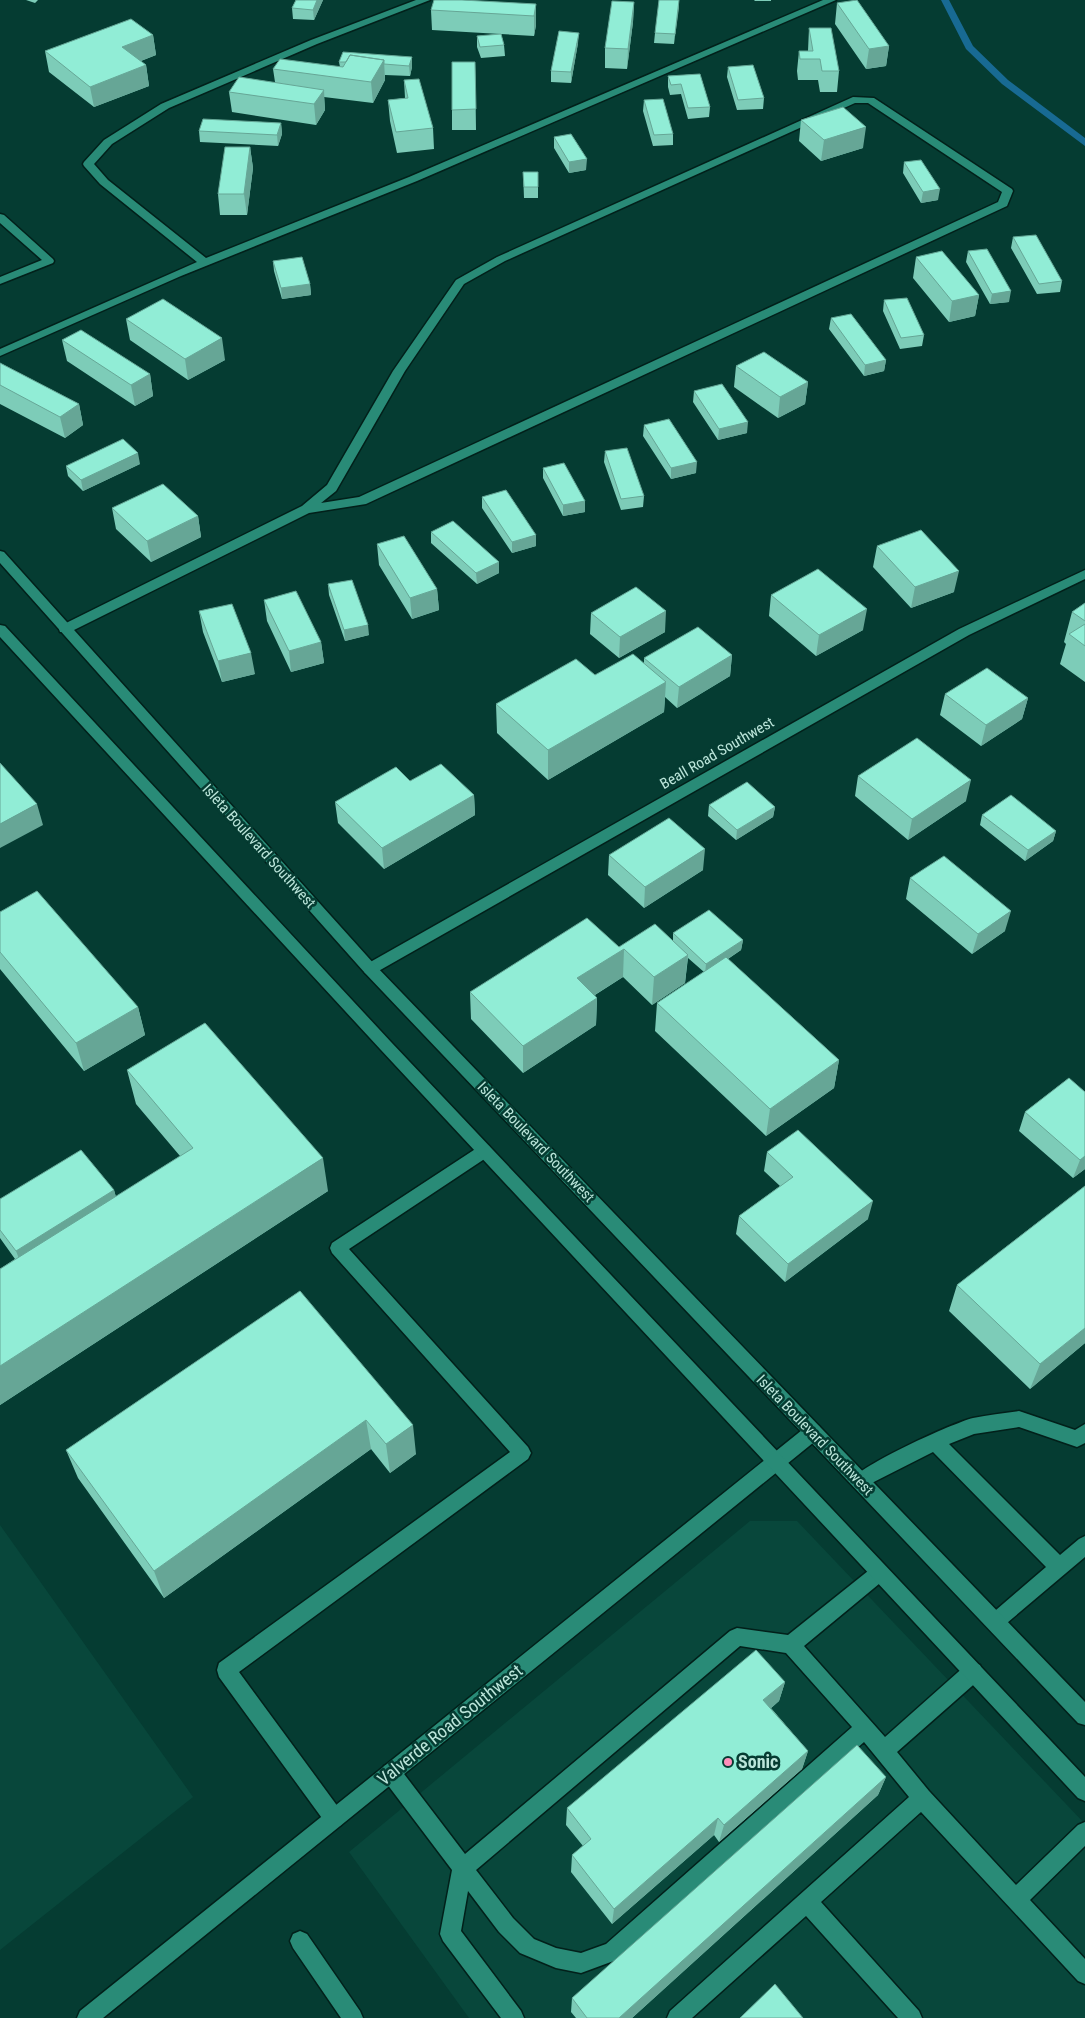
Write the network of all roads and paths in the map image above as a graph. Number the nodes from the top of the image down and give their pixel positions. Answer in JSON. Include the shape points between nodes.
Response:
{"nodes":[{"id":1,"x":425,"y":0,"type":"edge"},
{"id":2,"x":831,"y":0,"type":"edge"},
{"id":3,"x":0,"y":217,"type":"edge"},
{"id":4,"x":204,"y":262,"type":"junction"},
{"id":5,"x":0,"y":281,"type":"edge"},
{"id":6,"x":0,"y":352,"type":"edge"},
{"id":7,"x":306,"y":509,"type":"junction"},
{"id":8,"x":0,"y":554,"type":"edge"},
{"id":9,"x":1085,"y":574,"type":"edge"},
{"id":10,"x":0,"y":629,"type":"edge"},
{"id":11,"x":65,"y":629,"type":"junction"},
{"id":12,"x":370,"y":969,"type":"junction"},
{"id":13,"x":483,"y":1151,"type":"junction"},
{"id":14,"x":813,"y":1432,"type":"junction"},
{"id":15,"x":1085,"y":1432,"type":"edge"},
{"id":16,"x":935,"y":1442,"type":"junction"},
{"id":17,"x":775,"y":1462,"type":"junction"},
{"id":18,"x":860,"y":1481,"type":"junction"},
{"id":19,"x":1085,"y":1545,"type":"edge"},
{"id":20,"x":1059,"y":1567,"type":"junction"},
{"id":21,"x":880,"y":1573,"type":"junction"},
{"id":22,"x":995,"y":1622,"type":"junction"},
{"id":23,"x":791,"y":1645,"type":"junction"},
{"id":24,"x":973,"y":1672,"type":"junction"},
{"id":25,"x":1085,"y":1716,"type":"edge"},
{"id":26,"x":865,"y":1728,"type":"junction"},
{"id":27,"x":884,"y":1751,"type":"junction"},
{"id":28,"x":391,"y":1773,"type":"junction"},
{"id":29,"x":1085,"y":1791,"type":"edge"},
{"id":30,"x":922,"y":1798,"type":"junction"},
{"id":31,"x":334,"y":1818,"type":"junction"},
{"id":32,"x":1085,"y":1832,"type":"edge"},
{"id":33,"x":462,"y":1869,"type":"junction"},
{"id":34,"x":1016,"y":1899,"type":"junction"},
{"id":35,"x":806,"y":1901,"type":"junction"},
{"id":36,"x":300,"y":1941,"type":"dead end"},
{"id":37,"x":1085,"y":1974,"type":"edge"},
{"id":38,"x":87,"y":2018,"type":"edge"},
{"id":39,"x":353,"y":2018,"type":"edge"},
{"id":40,"x":514,"y":2018,"type":"edge"},
{"id":41,"x":677,"y":2018,"type":"edge"},
{"id":42,"x":912,"y":2018,"type":"edge"}],
"edges":[{"from":1,"to":4,"type":"main road","via":[[314,42],[165,106],[108,142],[88,164],[104,182]]},
{"from":2,"to":4,"type":"main road","via":[[412,179]]},
{"from":3,"to":5,"type":"main road","via":[[49,261]]},
{"from":4,"to":6,"type":"main road"},
{"from":7,"to":7,"type":"main road","via":[[332,488],[399,371],[460,282],[510,255],[853,100],[870,100],[1008,191],[1003,204],[362,501]]},
{"from":7,"to":11,"type":"main road"},
{"from":8,"to":11,"type":"main road","name":"Isleta Boulevard Southwest"},
{"from":9,"to":12,"type":"main road","name":"Beall Road Southwest","via":[[964,632]]},
{"from":10,"to":13,"type":"main road"},
{"from":11,"to":12,"type":"main road","name":"Isleta Boulevard Southwest"},
{"from":12,"to":14,"type":"main road","name":"Isleta Boulevard Southwest"},
{"from":13,"to":17,"type":"main road"},
{"from":13,"to":31,"type":"main road","via":[[338,1248],[522,1453],[226,1670]]},
{"from":14,"to":17,"type":"main road","name":"Valverde Road Southwest"},
{"from":14,"to":18,"type":"main road","name":"Isleta Boulevard Southwest"},
{"from":15,"to":16,"type":"main road","via":[[1077,1439],[1019,1419],[974,1426]]},
{"from":16,"to":18,"type":"main road"},
{"from":16,"to":20,"type":"main road"},
{"from":17,"to":21,"type":"main road"},
{"from":17,"to":28,"type":"main road","name":"Valverde Road Southwest"},
{"from":18,"to":22,"type":"main road","name":"Isleta Boulevard Southwest"},
{"from":19,"to":20,"type":"main road"},
{"from":20,"to":22,"type":"main road"},
{"from":21,"to":23,"type":"main road"},
{"from":21,"to":24,"type":"main road"},
{"from":22,"to":25,"type":"main road","name":"Isleta Boulevard Southwest"},
{"from":23,"to":26,"type":"main road"},
{"from":23,"to":33,"type":"main road","via":[[737,1637]]},
{"from":24,"to":27,"type":"main road"},
{"from":24,"to":29,"type":"main road"},
{"from":26,"to":27,"type":"main road"},
{"from":26,"to":33,"type":"main road","via":[[612,1952],[581,1962],[556,1958],[527,1946],[506,1925]]},
{"from":27,"to":30,"type":"main road"},
{"from":28,"to":31,"type":"main road","name":"Valverde Road Southwest"},
{"from":28,"to":33,"type":"main road"},
{"from":30,"to":34,"type":"main road"},
{"from":30,"to":35,"type":"main road"},
{"from":31,"to":38,"type":"main road","name":"Valverde Road Southwest"},
{"from":32,"to":34,"type":"main road"},
{"from":33,"to":40,"type":"main road","via":[[450,1934]]},
{"from":34,"to":37,"type":"main road"},
{"from":35,"to":41,"type":"main road"},
{"from":35,"to":42,"type":"main road"},
{"from":36,"to":39,"type":"main road"}]}
